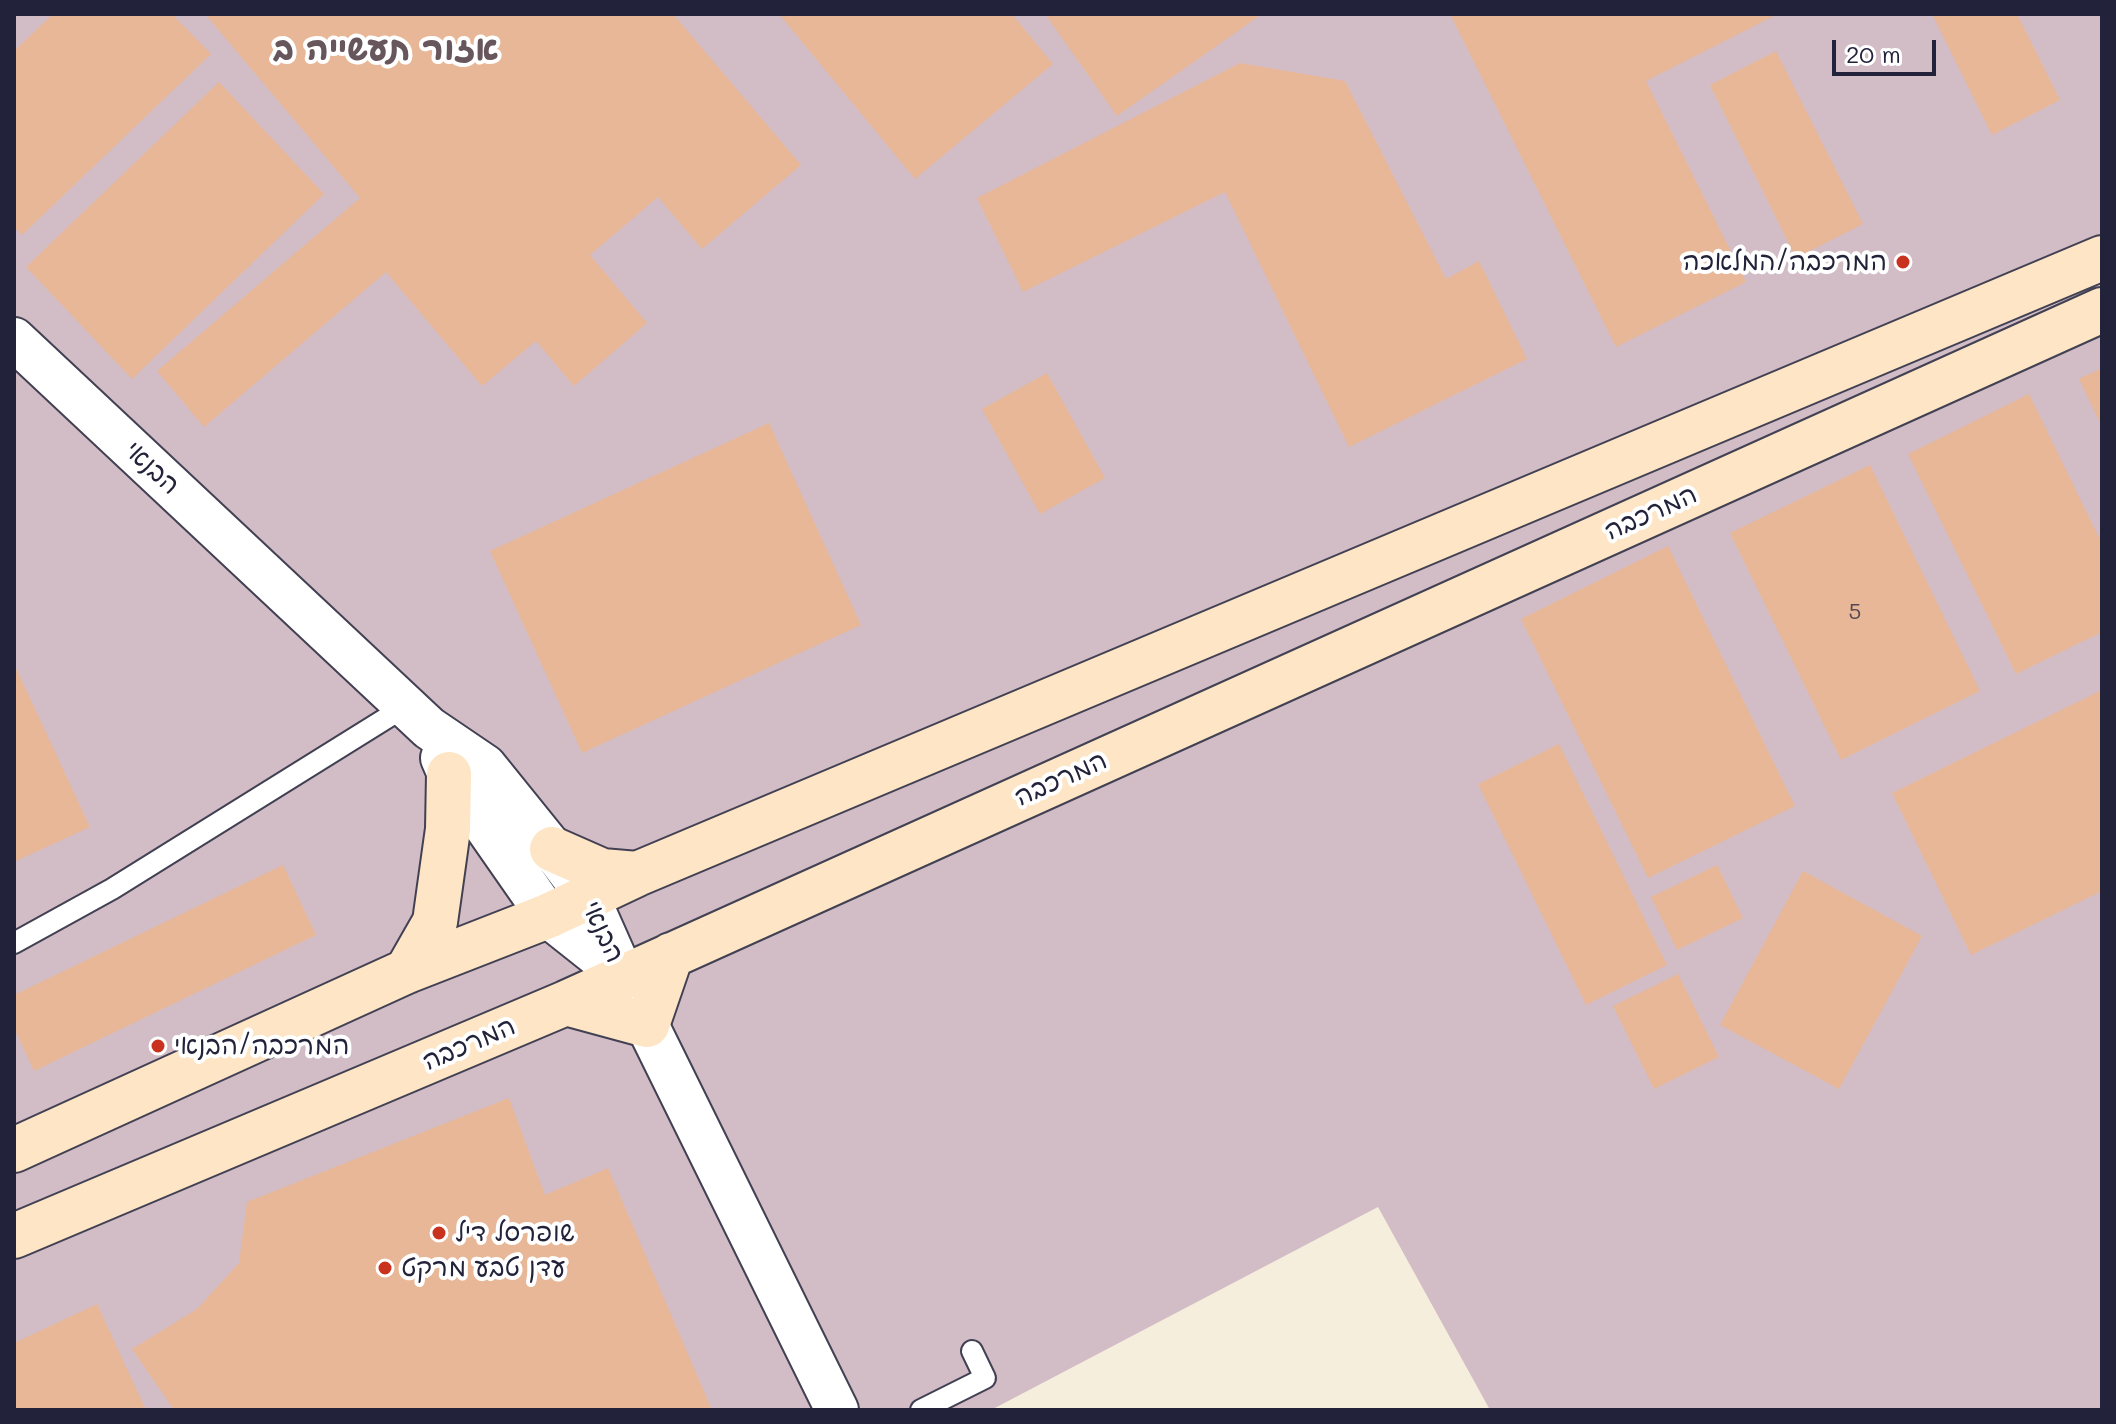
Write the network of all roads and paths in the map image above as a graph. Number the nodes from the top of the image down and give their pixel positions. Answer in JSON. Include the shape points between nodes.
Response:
{"nodes":[{"id":1,"x":2102,"y":258,"type":"edge"},
{"id":2,"x":2102,"y":310,"type":"edge"},
{"id":3,"x":14,"y":339,"type":"edge"},
{"id":4,"x":418,"y":717,"type":"junction"},
{"id":5,"x":449,"y":774,"type":"junction"},
{"id":6,"x":552,"y":849,"type":"junction"},
{"id":7,"x":637,"y":874,"type":"junction"},
{"id":8,"x":588,"y":897,"type":"junction"},
{"id":9,"x":548,"y":916,"type":"junction"},
{"id":10,"x":14,"y":943,"type":"edge"},
{"id":11,"x":671,"y":955,"type":"junction"},
{"id":12,"x":407,"y":971,"type":"junction"},
{"id":13,"x":623,"y":976,"type":"junction"},
{"id":14,"x":566,"y":1003,"type":"junction"},
{"id":15,"x":647,"y":1025,"type":"junction"},
{"id":16,"x":14,"y":1150,"type":"edge"},
{"id":17,"x":14,"y":1236,"type":"edge"},
{"id":18,"x":972,"y":1351,"type":"dead end"},
{"id":19,"x":837,"y":1410,"type":"edge"},
{"id":20,"x":921,"y":1410,"type":"edge"}],
"edges":[{"from":1,"to":7,"type":"street"},
{"from":2,"to":11,"type":"street","name":"המרכבה"},
{"from":3,"to":4,"type":"street","name":"הבנאי"},
{"from":4,"to":5,"type":"street","name":"הבנאי"},
{"from":4,"to":6,"type":"street","name":"הבנאי","via":[[485,766]]},
{"from":4,"to":10,"type":"lane"},
{"from":5,"to":9,"type":"street","name":"הבנאי"},
{"from":5,"to":12,"type":"street","via":[[448,829],[435,922]]},
{"from":6,"to":7,"type":"street","via":[[602,871]]},
{"from":6,"to":8,"type":"street","name":"הבנאי"},
{"from":7,"to":8,"type":"street"},
{"from":8,"to":9,"type":"street"},
{"from":8,"to":13,"type":"street","name":"הבנאי"},
{"from":9,"to":12,"type":"street"},
{"from":9,"to":13,"type":"street","name":"הבנאי"},
{"from":11,"to":13,"type":"street","name":"המרכבה"},
{"from":11,"to":15,"type":"street"},
{"from":12,"to":16,"type":"street"},
{"from":13,"to":14,"type":"street","name":"המרכבה"},
{"from":13,"to":15,"type":"street"},
{"from":14,"to":15,"type":"street"},
{"from":14,"to":17,"type":"street","name":"המרכבה"},
{"from":15,"to":19,"type":"street"},
{"from":18,"to":20,"type":"lane","via":[[985,1378]]}]}
